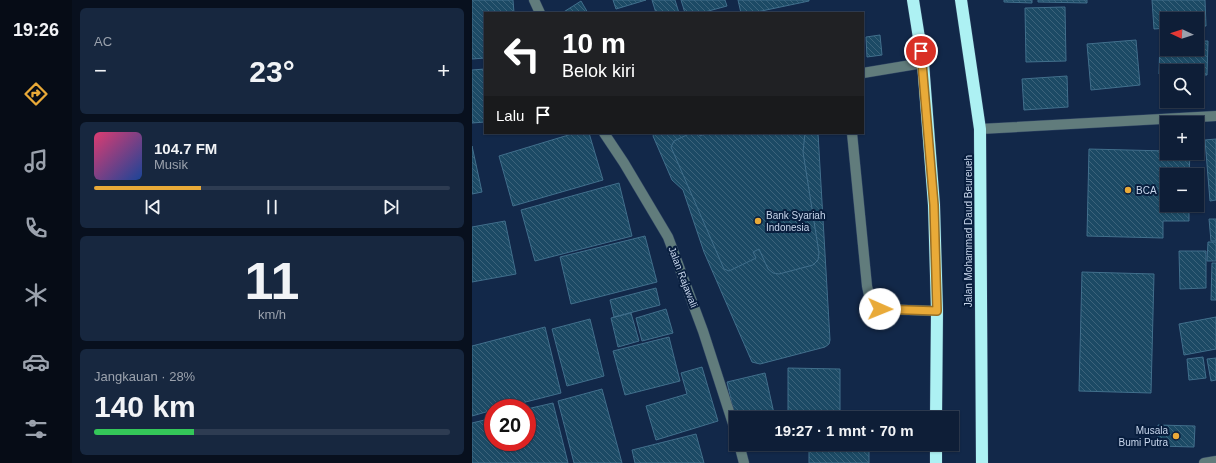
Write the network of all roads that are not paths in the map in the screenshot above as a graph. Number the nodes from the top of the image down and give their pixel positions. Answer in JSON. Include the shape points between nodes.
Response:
{"nodes":[{"id":1,"x":534,"y":0,"type":"edge"},
{"id":2,"x":913,"y":0,"type":"edge"},
{"id":3,"x":961,"y":0,"type":"edge"},
{"id":4,"x":540,"y":12,"type":"edge"},
{"id":5,"x":923,"y":63,"type":"junction"},
{"id":6,"x":864,"y":73,"type":"edge"},
{"id":7,"x":1216,"y":116,"type":"edge"},
{"id":8,"x":980,"y":129,"type":"junction"},
{"id":9,"x":605,"y":134,"type":"edge"},
{"id":10,"x":852,"y":134,"type":"edge"},
{"id":11,"x":937,"y":311,"type":"junction"},
{"id":12,"x":729,"y":411,"type":"edge"},
{"id":13,"x":936,"y":411,"type":"edge"},
{"id":14,"x":741,"y":451,"type":"edge"},
{"id":15,"x":936,"y":451,"type":"edge"},
{"id":16,"x":1216,"y":461,"type":"edge"},
{"id":17,"x":744,"y":463,"type":"edge"},
{"id":18,"x":936,"y":463,"type":"edge"},
{"id":19,"x":982,"y":463,"type":"edge"},
{"id":20,"x":1204,"y":463,"type":"edge"}],
"edges":[{"from":1,"to":4,"type":"street"},
{"from":2,"to":5,"type":"highway"},
{"from":3,"to":8,"type":"highway","name":"Jalan Mohammad Daud Beureueh"},
{"from":5,"to":6,"type":"street"},
{"from":5,"to":11,"type":"highway","via":[[934,205]]},
{"from":7,"to":8,"type":"street"},
{"from":8,"to":19,"type":"highway","name":"Jalan Mohammad Daud Beureueh"},
{"from":9,"to":12,"type":"street","name":"Jalan Rajawali","via":[[668,237]]},
{"from":10,"to":11,"type":"street","via":[[870,300],[880,309]]},
{"from":11,"to":13,"type":"highway"},
{"from":14,"to":17,"type":"street"},
{"from":15,"to":18,"type":"highway"},
{"from":16,"to":20,"type":"street"}]}
